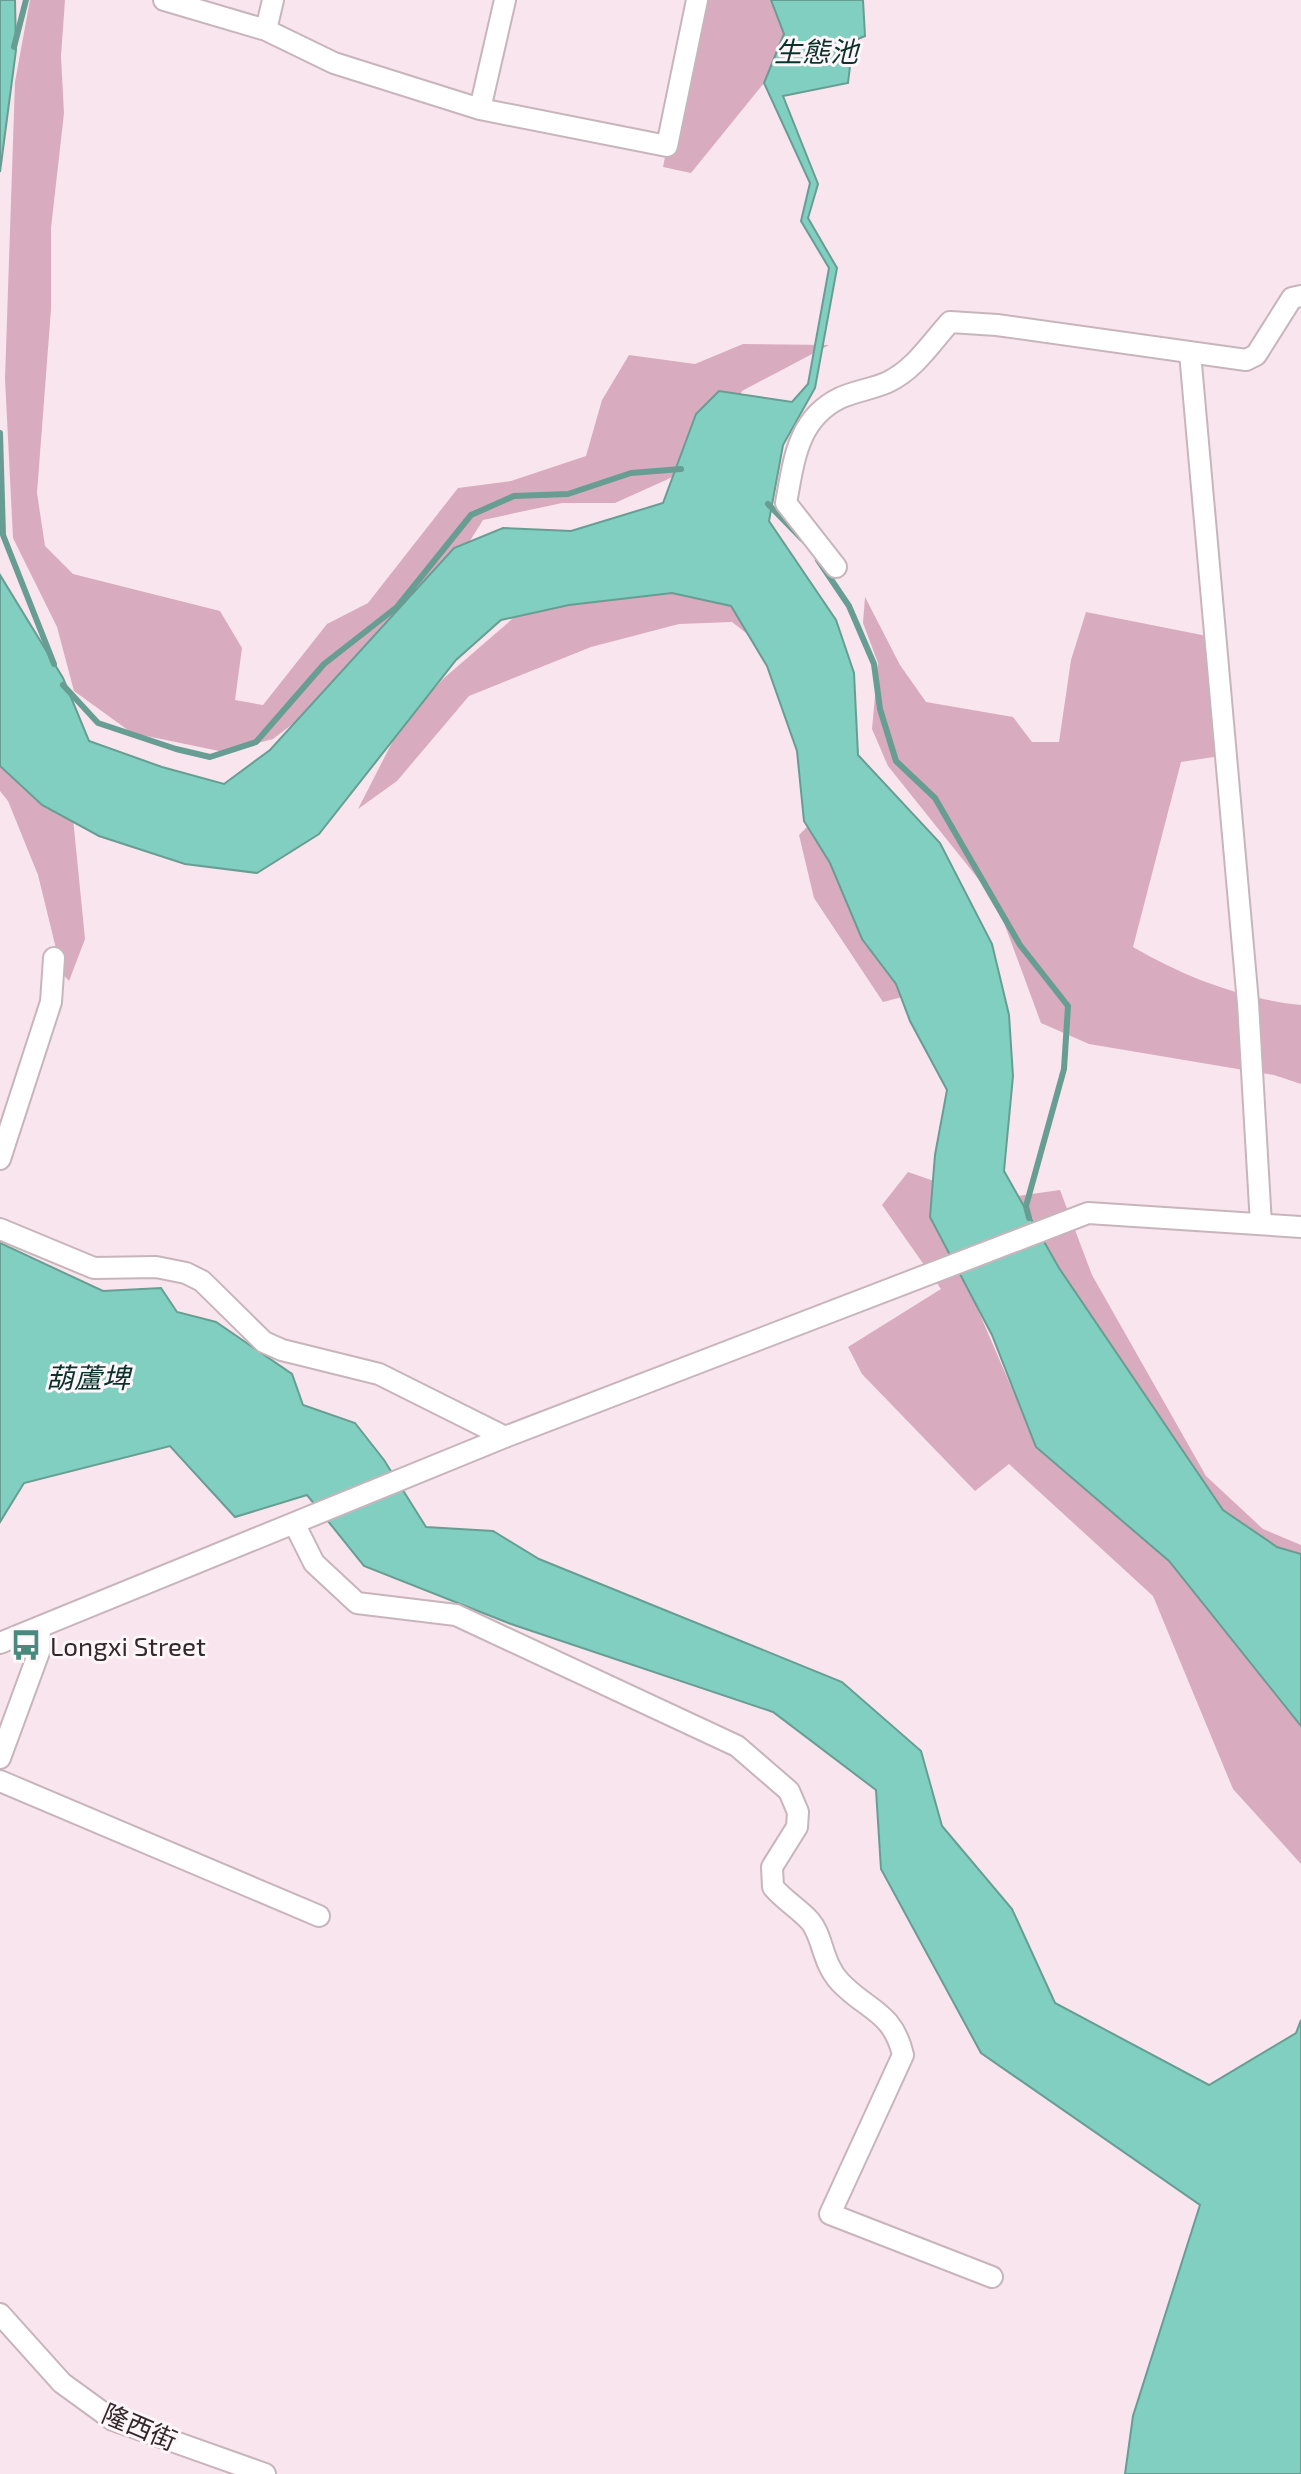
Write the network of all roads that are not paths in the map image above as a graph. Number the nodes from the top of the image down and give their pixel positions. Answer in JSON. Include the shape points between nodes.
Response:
{"nodes":[{"id":1,"x":164,"y":0,"type":"edge"},
{"id":2,"x":273,"y":0,"type":"edge"},
{"id":3,"x":505,"y":0,"type":"edge"},
{"id":4,"x":697,"y":0,"type":"edge"},
{"id":5,"x":266,"y":30,"type":"junction"},
{"id":6,"x":480,"y":109,"type":"junction"},
{"id":7,"x":1301,"y":296,"type":"edge"},
{"id":8,"x":1190,"y":353,"type":"junction"},
{"id":9,"x":836,"y":567,"type":"dead end"},
{"id":10,"x":54,"y":958,"type":"dead end"},
{"id":11,"x":0,"y":1159,"type":"edge"},
{"id":12,"x":1261,"y":1224,"type":"junction"},
{"id":13,"x":1301,"y":1227,"type":"edge"},
{"id":14,"x":0,"y":1229,"type":"edge"},
{"id":15,"x":505,"y":1437,"type":"junction"},
{"id":16,"x":294,"y":1523,"type":"junction"},
{"id":17,"x":40,"y":1627,"type":"junction"},
{"id":18,"x":0,"y":1643,"type":"edge"},
{"id":19,"x":0,"y":1758,"type":"edge"},
{"id":20,"x":0,"y":1781,"type":"edge"},
{"id":21,"x":319,"y":1916,"type":"dead end"},
{"id":22,"x":992,"y":2277,"type":"dead end"},
{"id":23,"x":0,"y":2314,"type":"edge"},
{"id":24,"x":265,"y":2474,"type":"edge"}],
"edges":[{"from":1,"to":5,"type":"street"},
{"from":2,"to":5,"type":"street"},
{"from":3,"to":6,"type":"street"},
{"from":4,"to":6,"type":"street","via":[[667,146]]},
{"from":5,"to":6,"type":"street","via":[[334,63]]},
{"from":7,"to":8,"type":"street","via":[[1292,298],[1256,355],[1246,360]]},
{"from":8,"to":9,"type":"street","via":[[950,322],[921,358],[889,381],[840,398],[811,418],[798,443],[786,503]]},
{"from":8,"to":12,"type":"street","via":[[1248,1003]]},
{"from":10,"to":11,"type":"street","via":[[51,1002]]},
{"from":12,"to":13,"type":"street"},
{"from":12,"to":15,"type":"street","via":[[1088,1213]]},
{"from":14,"to":15,"type":"street","via":[[94,1268],[156,1267],[186,1273],[216,1294],[264,1342],[379,1374]]},
{"from":15,"to":16,"type":"street"},
{"from":16,"to":17,"type":"street"},
{"from":16,"to":22,"type":"street","via":[[314,1563],[357,1603],[456,1615],[737,1746],[789,1791],[798,1812],[797,1827],[772,1867],[773,1887],[812,1922],[824,1961],[841,1983],[881,2012],[899,2036],[903,2055],[830,2214]]},
{"from":17,"to":18,"type":"street"},
{"from":17,"to":19,"type":"street","via":[[39,1652]]},
{"from":20,"to":21,"type":"street"},
{"from":23,"to":24,"type":"street","name":"隆西街","via":[[62,2383],[113,2420]]}]}
